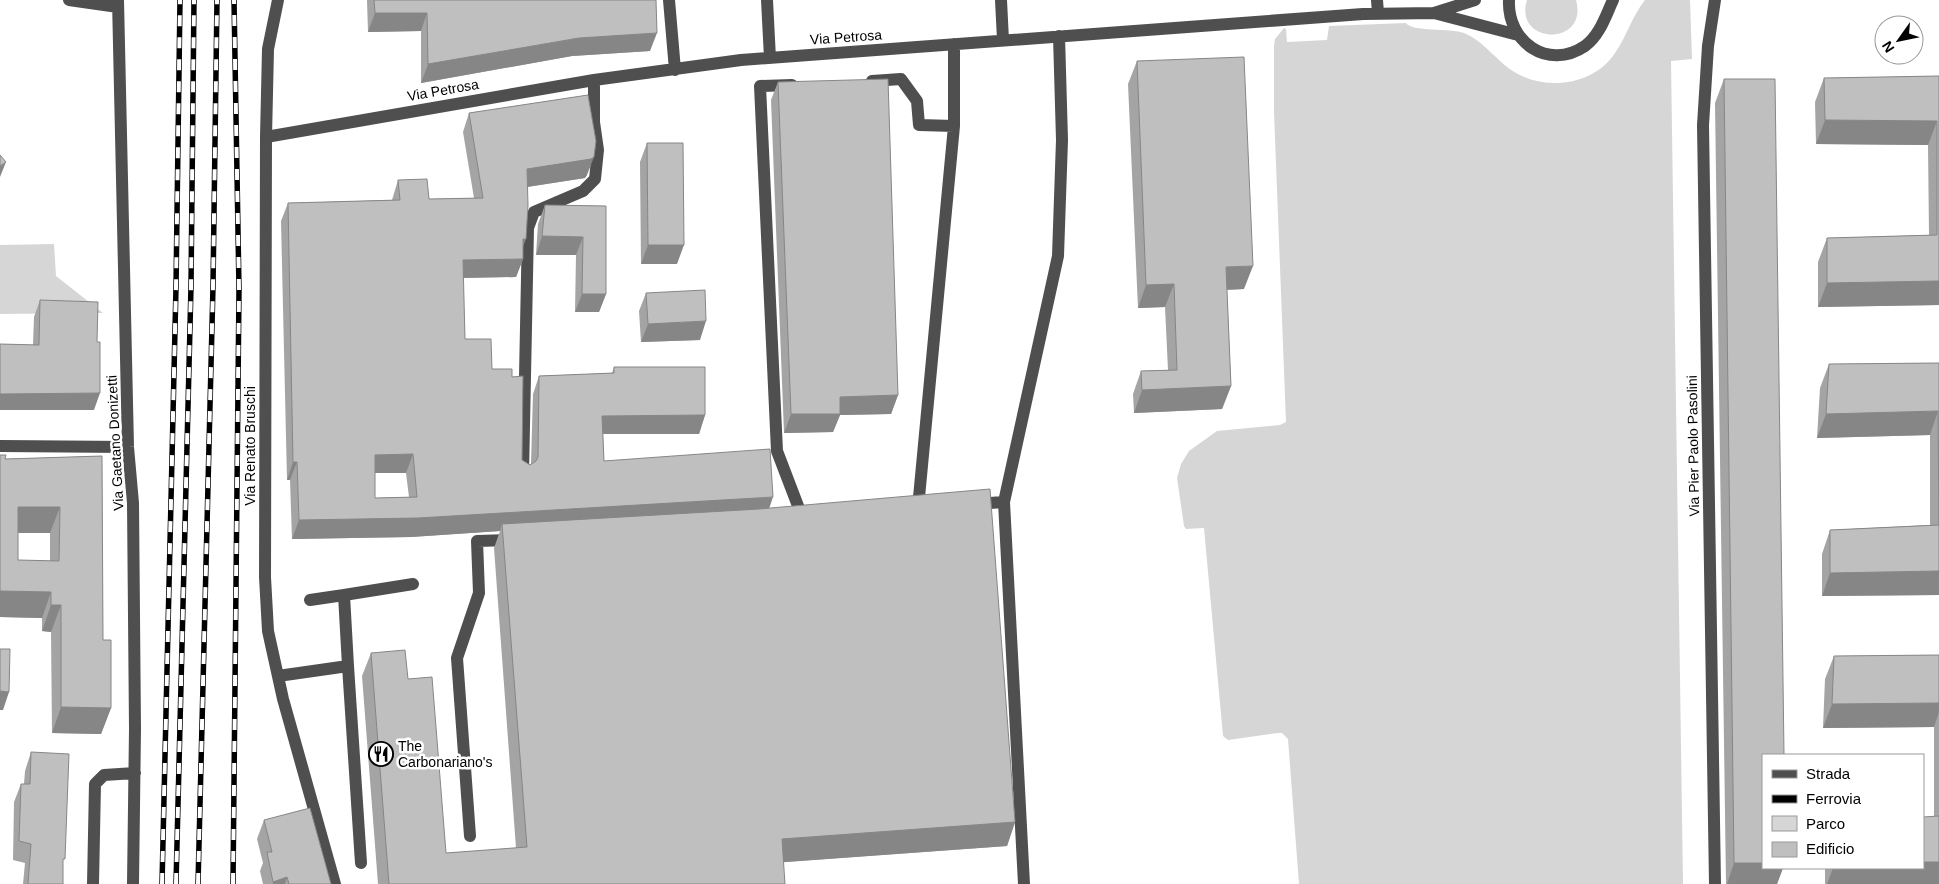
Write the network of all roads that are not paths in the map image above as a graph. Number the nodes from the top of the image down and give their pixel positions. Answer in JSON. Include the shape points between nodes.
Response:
{"nodes":[{"id":1,"x":69,"y":0,"type":"edge"},
{"id":2,"x":278,"y":0,"type":"edge"},
{"id":3,"x":669,"y":0,"type":"edge"},
{"id":4,"x":767,"y":0,"type":"edge"},
{"id":5,"x":1001,"y":0,"type":"edge"},
{"id":6,"x":1377,"y":0,"type":"edge"},
{"id":7,"x":1475,"y":0,"type":"edge"},
{"id":8,"x":1509,"y":0,"type":"edge"},
{"id":9,"x":1604,"y":0,"type":"edge"},
{"id":10,"x":1614,"y":0,"type":"edge"},
{"id":11,"x":118,"y":3,"type":"edge"},
{"id":12,"x":1712,"y":3,"type":"edge"},
{"id":13,"x":1363,"y":7,"type":"edge"},
{"id":14,"x":1378,"y":13,"type":"junction"},
{"id":15,"x":1434,"y":13,"type":"junction"},
{"id":16,"x":1601,"y":25,"type":"junction"},
{"id":17,"x":1518,"y":35,"type":"junction"},
{"id":18,"x":1059,"y":36,"type":"junction"},
{"id":19,"x":1002,"y":40,"type":"junction"},
{"id":20,"x":954,"y":44,"type":"junction"},
{"id":21,"x":770,"y":58,"type":"junction"},
{"id":22,"x":675,"y":70,"type":"junction"},
{"id":23,"x":594,"y":80,"type":"junction"},
{"id":24,"x":863,"y":81,"type":"edge"},
{"id":25,"x":807,"y":84,"type":"edge"},
{"id":26,"x":954,"y":126,"type":"junction"},
{"id":27,"x":266,"y":137,"type":"junction"},
{"id":28,"x":0,"y":446,"type":"edge"},
{"id":29,"x":128,"y":447,"type":"junction"},
{"id":30,"x":523,"y":475,"type":"edge"},
{"id":31,"x":1004,"y":502,"type":"junction"},
{"id":32,"x":966,"y":504,"type":"edge"},
{"id":33,"x":899,"y":510,"type":"edge"},
{"id":34,"x":786,"y":521,"type":"edge"},
{"id":35,"x":522,"y":539,"type":"edge"},
{"id":36,"x":413,"y":584,"type":"dead end"},
{"id":37,"x":344,"y":595,"type":"junction"},
{"id":38,"x":310,"y":600,"type":"dead end"},
{"id":39,"x":348,"y":666,"type":"junction"},
{"id":40,"x":278,"y":676,"type":"junction"},
{"id":41,"x":135,"y":773,"type":"junction"},
{"id":42,"x":470,"y":836,"type":"dead end"},
{"id":43,"x":361,"y":863,"type":"dead end"},
{"id":44,"x":93,"y":884,"type":"edge"},
{"id":45,"x":133,"y":884,"type":"edge"},
{"id":46,"x":335,"y":884,"type":"edge"},
{"id":47,"x":1024,"y":884,"type":"edge"},
{"id":48,"x":1715,"y":884,"type":"edge"}],
"edges":[{"from":1,"to":11,"type":"street"},
{"from":2,"to":27,"type":"street","name":"Via Renato Bruschi","via":[[268,49]]},
{"from":3,"to":22,"type":"street"},
{"from":4,"to":21,"type":"street"},
{"from":5,"to":19,"type":"street"},
{"from":6,"to":14,"type":"street"},
{"from":7,"to":15,"type":"street","name":"Via Petrosa"},
{"from":8,"to":17,"type":"street","via":[[1510,19]]},
{"from":9,"to":16,"type":"street","name":"Via Petrosa"},
{"from":10,"to":16,"type":"street","name":"Via Petrosa"},
{"from":11,"to":29,"type":"street","name":"Via Gaetano Donizetti"},
{"from":12,"to":48,"type":"street","name":"Via Pier Paolo Pasolini","via":[[1703,125]]},
{"from":13,"to":14,"type":"street","name":"Via Petrosa"},
{"from":13,"to":18,"type":"street","name":"Via Petrosa"},
{"from":14,"to":15,"type":"street","name":"Via Petrosa"},
{"from":15,"to":17,"type":"street","name":"Via Petrosa"},
{"from":16,"to":17,"type":"street","name":"Via Petrosa","via":[[1586,45],[1566,54],[1539,52]]},
{"from":18,"to":19,"type":"street","name":"Via Petrosa"},
{"from":18,"to":31,"type":"street","via":[[1062,140],[1058,256]]},
{"from":19,"to":20,"type":"street","name":"Via Petrosa"},
{"from":20,"to":21,"type":"street","name":"Via Petrosa"},
{"from":20,"to":26,"type":"street"},
{"from":21,"to":22,"type":"street","name":"Via Petrosa"},
{"from":22,"to":23,"type":"street","name":"Via Petrosa"},
{"from":23,"to":27,"type":"street","name":"Via Petrosa"},
{"from":23,"to":30,"type":"street","via":[[598,150],[595,179],[583,191],[534,212],[528,228]]},
{"from":24,"to":26,"type":"street","via":[[901,79],[917,101],[918,125]]},
{"from":25,"to":34,"type":"street","via":[[760,86],[777,451],[808,519]]},
{"from":26,"to":33,"type":"street","via":[[923,507]]},
{"from":27,"to":40,"type":"street","name":"Via Renato Bruschi","via":[[265,577],[268,632]]},
{"from":28,"to":29,"type":"street"},
{"from":29,"to":41,"type":"street","name":"Via Gaetano Donizetti","via":[[133,503]]},
{"from":31,"to":32,"type":"street"},
{"from":31,"to":47,"type":"street"},
{"from":35,"to":42,"type":"street","via":[[477,541],[478,593],[457,658]]},
{"from":36,"to":37,"type":"street"},
{"from":37,"to":38,"type":"street"},
{"from":37,"to":39,"type":"street"},
{"from":39,"to":40,"type":"street"},
{"from":39,"to":43,"type":"street"},
{"from":40,"to":46,"type":"street","name":"Via Renato Bruschi"},
{"from":41,"to":44,"type":"street","via":[[104,775],[95,784]]},
{"from":41,"to":45,"type":"street","name":"Via Gaetano Donizetti"}]}
